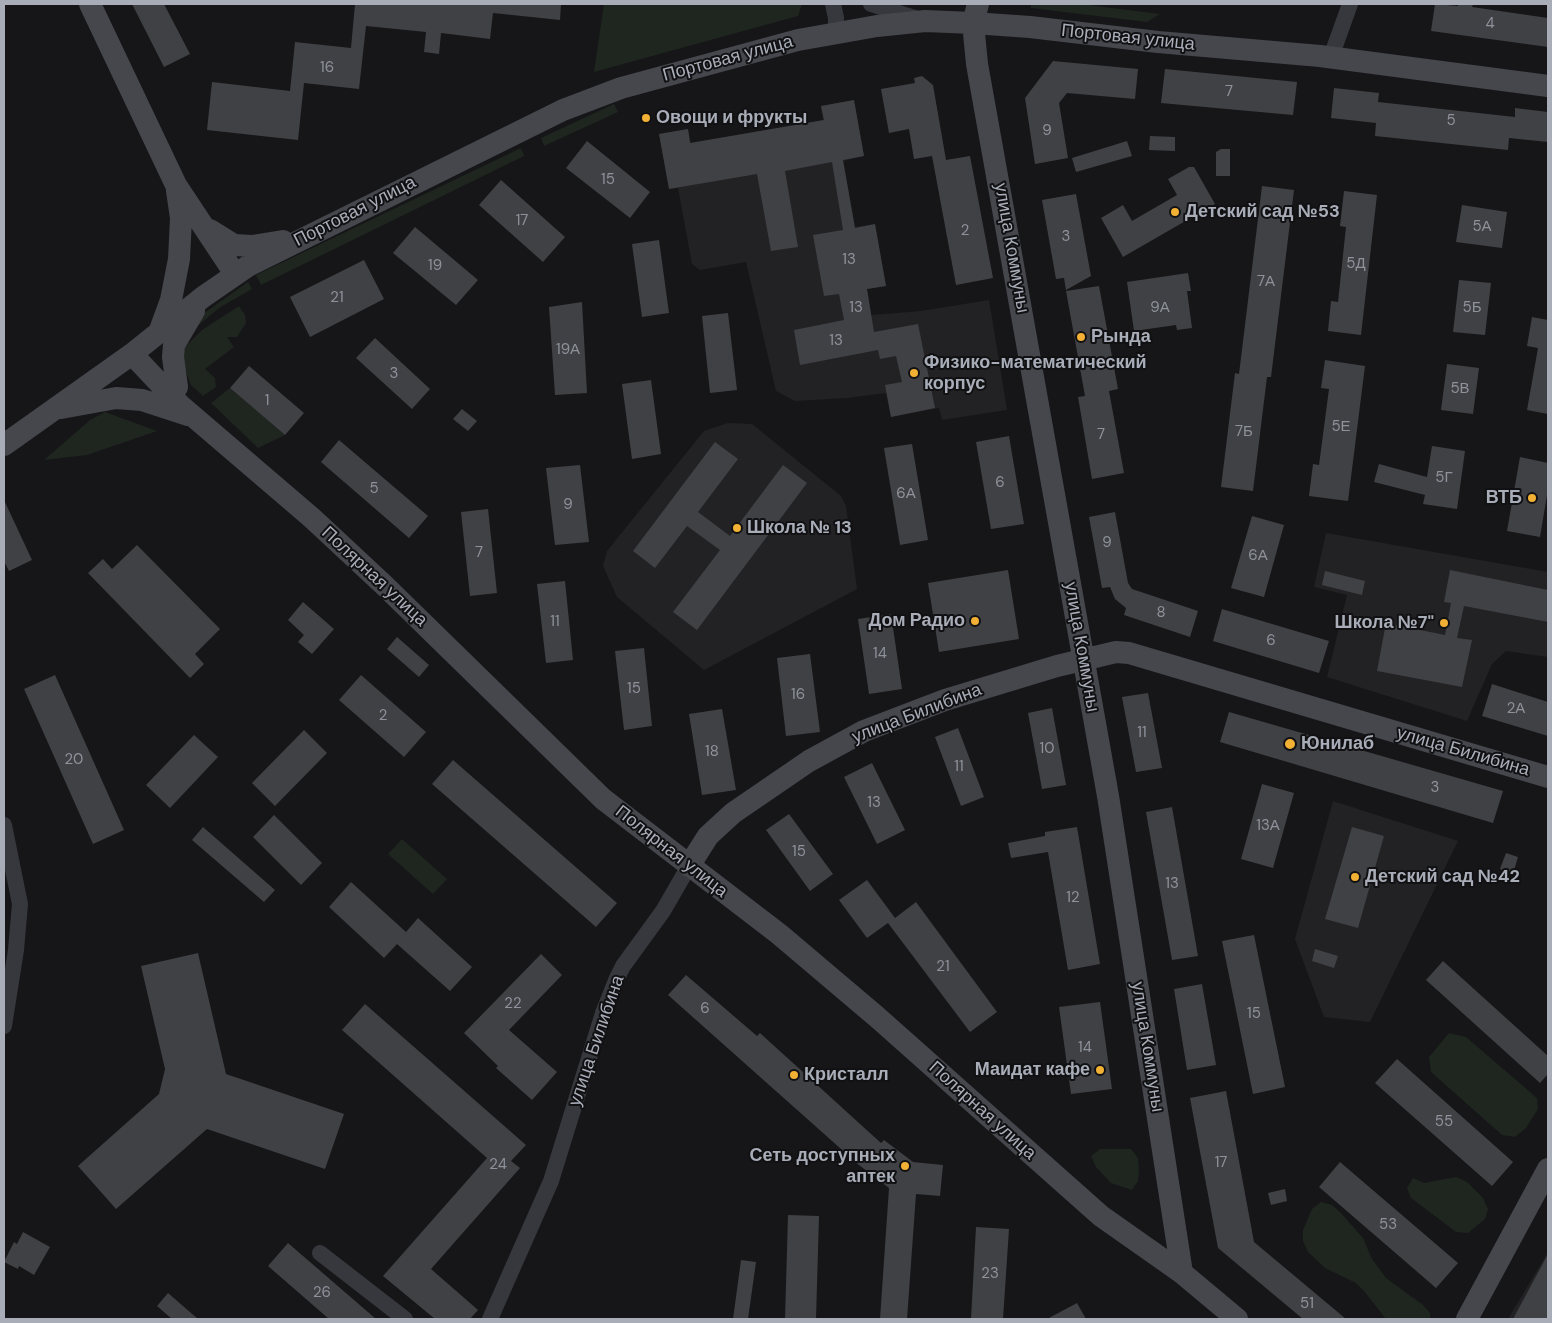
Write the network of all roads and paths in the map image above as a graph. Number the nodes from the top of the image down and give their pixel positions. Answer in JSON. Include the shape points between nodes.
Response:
{"nodes":[{"id":1,"x":90,"y":4,"type":"edge"},
{"id":2,"x":833,"y":4,"type":"edge"},
{"id":3,"x":871,"y":4,"type":"edge"},
{"id":4,"x":1350,"y":4,"type":"edge"},
{"id":5,"x":976,"y":13,"type":"edge"},
{"id":6,"x":925,"y":21,"type":"junction"},
{"id":7,"x":836,"y":32,"type":"junction"},
{"id":8,"x":1331,"y":57,"type":"junction"},
{"id":9,"x":1548,"y":86,"type":"edge"},
{"id":10,"x":176,"y":185,"type":"junction"},
{"id":11,"x":200,"y":220,"type":"junction"},
{"id":12,"x":311,"y":234,"type":"junction"},
{"id":13,"x":235,"y":274,"type":"junction"},
{"id":14,"x":203,"y":297,"type":"junction"},
{"id":15,"x":160,"y":330,"type":"junction"},
{"id":16,"x":132,"y":354,"type":"junction"},
{"id":17,"x":177,"y":387,"type":"junction"},
{"id":18,"x":53,"y":410,"type":"junction"},
{"id":19,"x":194,"y":417,"type":"junction"},
{"id":20,"x":4,"y":445,"type":"edge"},
{"id":21,"x":1084,"y":660,"type":"junction"},
{"id":22,"x":1548,"y":777,"type":"edge"},
{"id":23,"x":4,"y":825,"type":"edge"},
{"id":24,"x":689,"y":866,"type":"junction"},
{"id":25,"x":4,"y":1026,"type":"edge"},
{"id":26,"x":1548,"y":1169,"type":"edge"},
{"id":27,"x":320,"y":1253,"type":"dead end"},
{"id":28,"x":1182,"y":1273,"type":"junction"},
{"id":29,"x":406,"y":1319,"type":"edge"},
{"id":30,"x":490,"y":1319,"type":"edge"},
{"id":31,"x":1237,"y":1319,"type":"edge"},
{"id":32,"x":1467,"y":1319,"type":"edge"}],
"edges":[{"from":1,"to":10,"type":"main road"},
{"from":2,"to":7,"type":"street"},
{"from":3,"to":6,"type":"street"},
{"from":4,"to":8,"type":"street"},
{"from":5,"to":6,"type":"main road","name":"Портовая улица"},
{"from":5,"to":8,"type":"main road","name":"Портовая улица"},
{"from":5,"to":21,"type":"main road","name":"улица Коммуны","via":[[979,74]]},
{"from":6,"to":7,"type":"main road","name":"Портовая улица"},
{"from":7,"to":12,"type":"main road","name":"Портовая улица","via":[[621,88],[563,110]]},
{"from":8,"to":9,"type":"main road","name":"Портовая улица"},
{"from":10,"to":11,"type":"main road"},
{"from":10,"to":15,"type":"main road","via":[[181,218],[179,259],[171,300]]},
{"from":11,"to":12,"type":"main road","via":[[221,238],[242,246],[272,244]]},
{"from":11,"to":13,"type":"main road"},
{"from":12,"to":13,"type":"main road","name":"Портовая улица"},
{"from":13,"to":14,"type":"main road","name":"Портовая улица"},
{"from":14,"to":15,"type":"main road","name":"Портовая улица"},
{"from":14,"to":17,"type":"main road","via":[[174,345]]},
{"from":15,"to":16,"type":"main road","name":"Портовая улица"},
{"from":15,"to":17,"type":"main road","via":[[167,363]]},
{"from":16,"to":18,"type":"main road","name":"Портовая улица"},
{"from":16,"to":19,"type":"main road","name":"Полярная улица"},
{"from":17,"to":19,"type":"main road"},
{"from":18,"to":19,"type":"main road","via":[[116,398],[142,400]]},
{"from":18,"to":20,"type":"main road","name":"Портовая улица"},
{"from":19,"to":24,"type":"main road","name":"Полярная улица","via":[[312,518],[385,586],[603,800]]},
{"from":21,"to":22,"type":"main road","name":"улица Билибина","via":[[1116,652],[1129,653]]},
{"from":21,"to":24,"type":"main road","name":"улица Билибина","via":[[945,700],[864,730],[809,761],[733,813],[708,836]]},
{"from":21,"to":28,"type":"main road","name":"улица Коммуны"},
{"from":23,"to":25,"type":"street","via":[[20,904]]},
{"from":24,"to":28,"type":"main road","name":"Полярная улица","via":[[779,934],[838,984],[1101,1216]]},
{"from":24,"to":30,"type":"street","name":"улица Билибина","via":[[617,978],[551,1180]]},
{"from":26,"to":32,"type":"main road"},
{"from":27,"to":29,"type":"street"},
{"from":28,"to":31,"type":"main road","name":"Полярная улица"}]}
